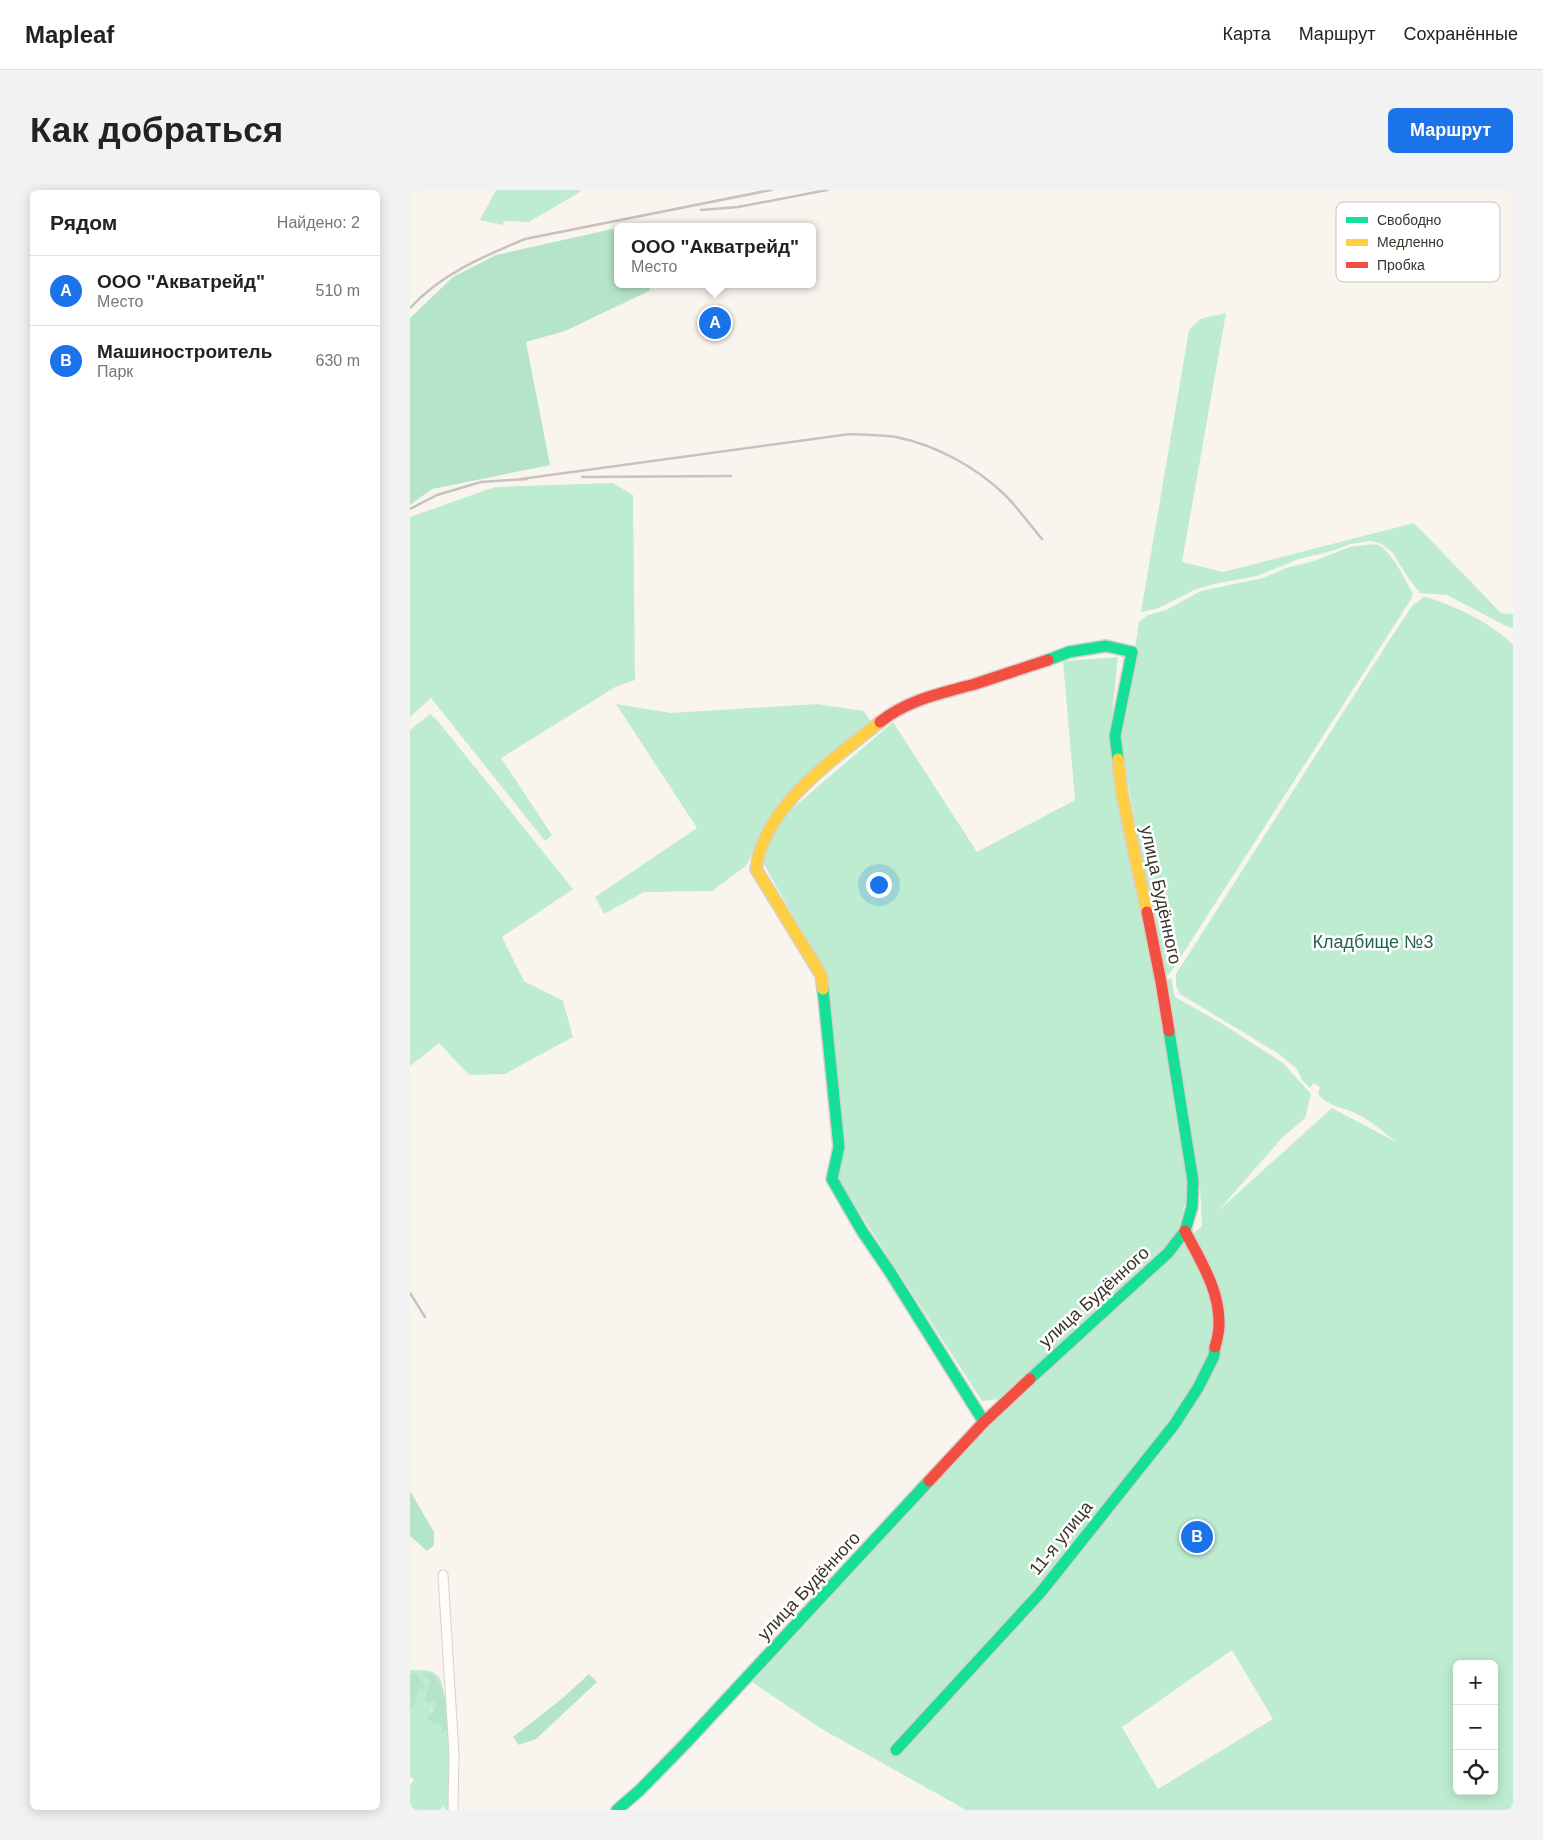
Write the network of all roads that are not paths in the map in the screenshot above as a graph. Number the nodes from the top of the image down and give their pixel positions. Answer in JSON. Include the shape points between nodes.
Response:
{"nodes":[{"id":1,"x":1185,"y":1231,"type":"junction"},
{"id":2,"x":984,"y":1422,"type":"junction"},
{"id":3,"x":443,"y":1575,"type":"dead end"},
{"id":4,"x":896,"y":1750,"type":"dead end"},
{"id":5,"x":453,"y":1810,"type":"edge"},
{"id":6,"x":617,"y":1810,"type":"edge"}],
"edges":[{"from":1,"to":2,"type":"street","name":"улица Будённого","via":[[1168,1253]]},
{"from":1,"to":2,"type":"street","name":"улица Будённого","via":[[1192,1207],[1193,1180],[1161,982],[1122,794],[1115,736],[1132,652],[1106,646],[1070,652],[918,700],[890,714],[792,798],[772,824],[758,853],[756,869],[821,975],[839,1147],[832,1179],[862,1232]]},
{"from":1,"to":4,"type":"street","name":"11-я улица","via":[[1217,1299],[1219,1325],[1214,1356],[1198,1388],[1174,1425],[1041,1592]]},
{"from":2,"to":6,"type":"street","name":"улица Будённого","via":[[686,1743]]},
{"from":3,"to":5,"type":"street","via":[[454,1754]]}]}
